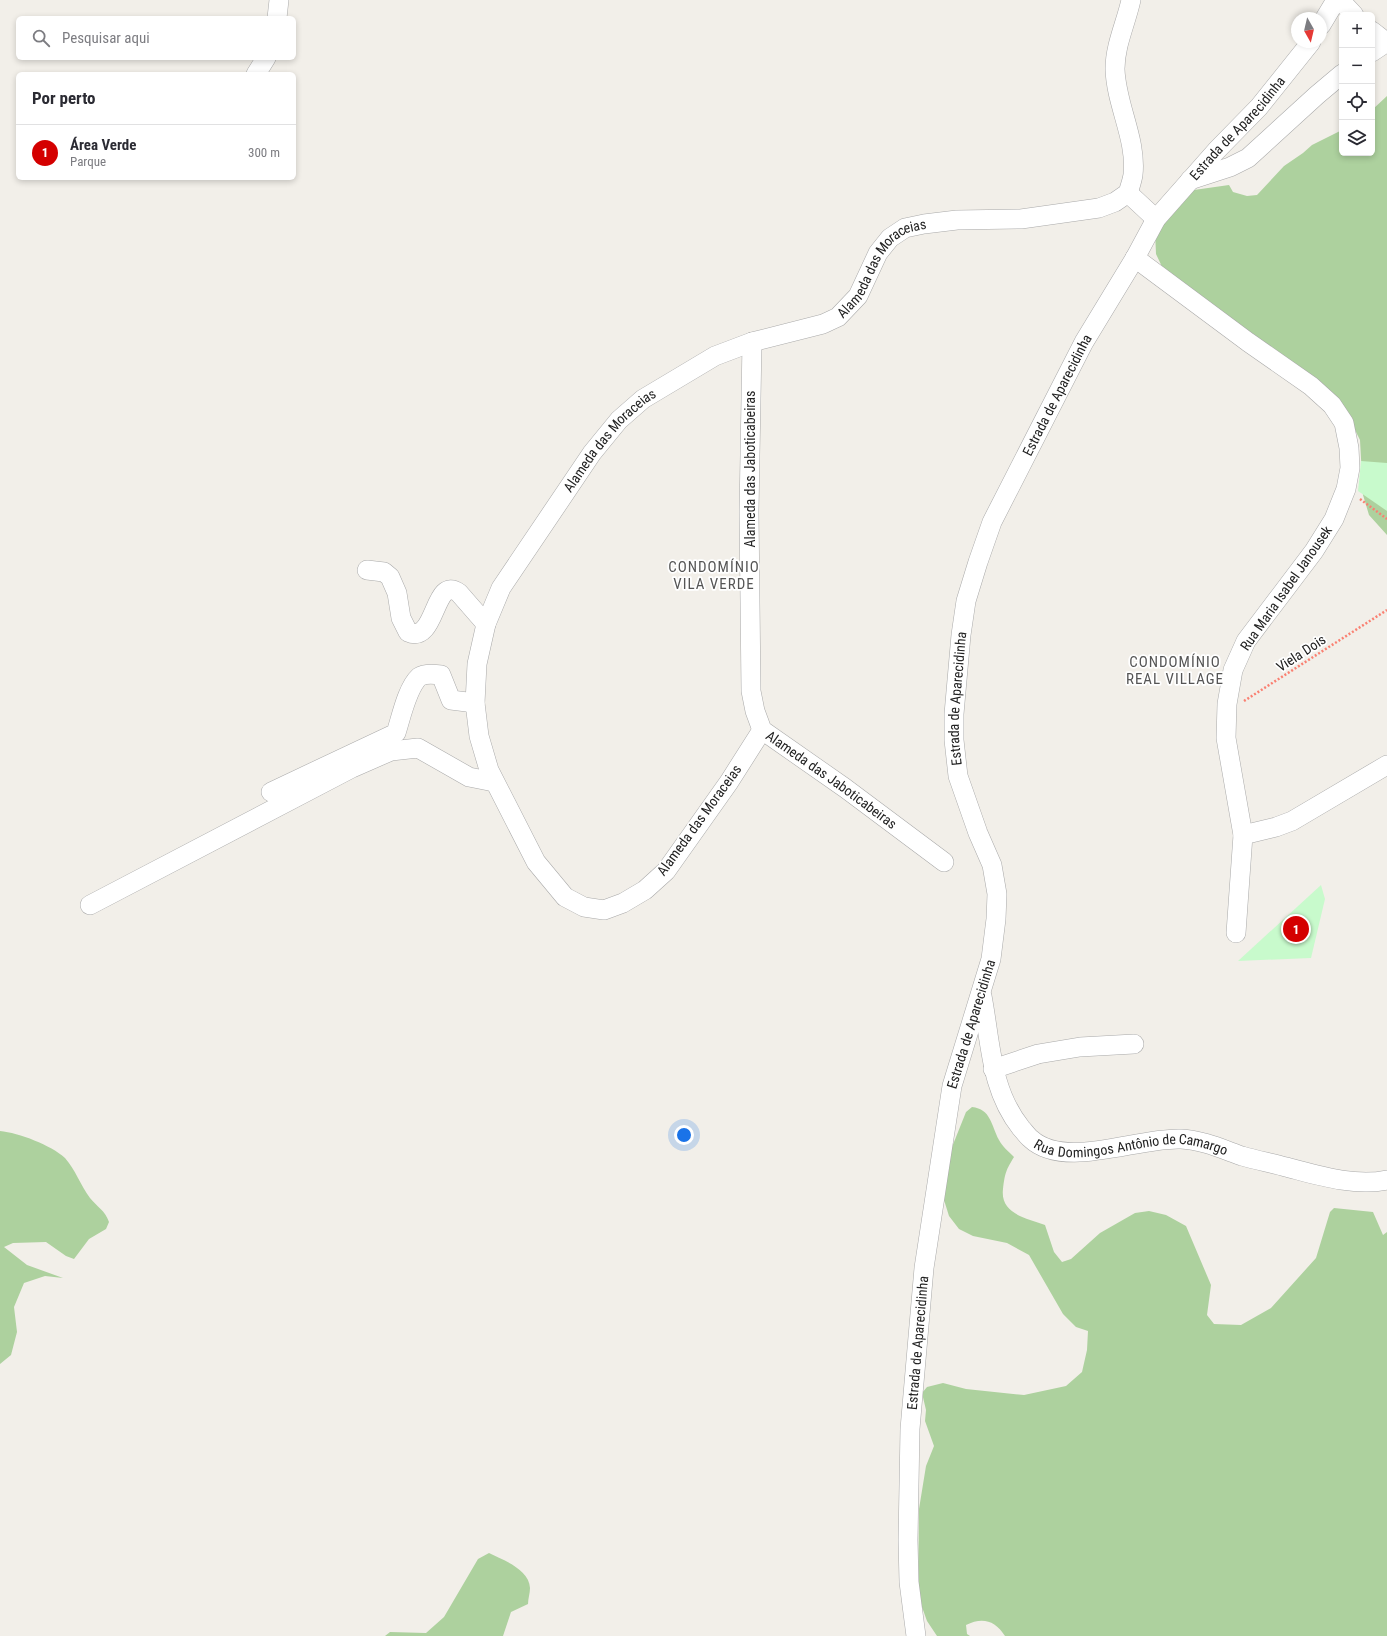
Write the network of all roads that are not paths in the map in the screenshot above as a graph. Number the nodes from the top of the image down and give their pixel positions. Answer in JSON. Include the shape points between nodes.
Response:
{"nodes":[{"id":1,"x":279,"y":0,"type":"edge"},
{"id":2,"x":1131,"y":0,"type":"edge"},
{"id":3,"x":1336,"y":0,"type":"edge"},
{"id":4,"x":1340,"y":0,"type":"edge"},
{"id":5,"x":1351,"y":12,"type":"edge"},
{"id":6,"x":1327,"y":15,"type":"edge"},
{"id":7,"x":277,"y":16,"type":"edge"},
{"id":8,"x":1306,"y":48,"type":"edge"},
{"id":9,"x":265,"y":60,"type":"edge"},
{"id":10,"x":257,"y":72,"type":"edge"},
{"id":11,"x":1339,"y":77,"type":"edge"},
{"id":12,"x":1189,"y":180,"type":"junction"},
{"id":13,"x":1128,"y":193,"type":"junction"},
{"id":14,"x":1156,"y":219,"type":"junction"},
{"id":15,"x":1135,"y":258,"type":"junction"},
{"id":16,"x":752,"y":342,"type":"junction"},
{"id":17,"x":368,"y":570,"type":"dead end"},
{"id":18,"x":486,"y":624,"type":"junction"},
{"id":19,"x":475,"y":703,"type":"junction"},
{"id":20,"x":762,"y":730,"type":"junction"},
{"id":21,"x":1387,"y":765,"type":"edge"},
{"id":22,"x":494,"y":782,"type":"junction"},
{"id":23,"x":271,"y":792,"type":"dead end"},
{"id":24,"x":1243,"y":835,"type":"junction"},
{"id":25,"x":944,"y":862,"type":"dead end"},
{"id":26,"x":90,"y":905,"type":"dead end"},
{"id":27,"x":1236,"y":933,"type":"dead end"},
{"id":28,"x":981,"y":993,"type":"junction"},
{"id":29,"x":1134,"y":1044,"type":"dead end"},
{"id":30,"x":993,"y":1069,"type":"junction"},
{"id":31,"x":1387,"y":1180,"type":"edge"},
{"id":32,"x":916,"y":1636,"type":"edge"}],
"edges":[{"from":1,"to":7,"type":"street"},
{"from":2,"to":13,"type":"street","via":[[1115,68],[1117,90],[1132,155],[1133,175]]},
{"from":3,"to":6,"type":"street"},
{"from":4,"to":5,"type":"street"},
{"from":8,"to":12,"type":"street","name":"Estrada de Aparecidinha","via":[[1259,107]]},
{"from":9,"to":10,"type":"street"},
{"from":11,"to":12,"type":"street","via":[[1248,158],[1230,167]]},
{"from":12,"to":14,"type":"street","name":"Estrada de Aparecidinha"},
{"from":13,"to":14,"type":"street"},
{"from":13,"to":16,"type":"street","name":"Alameda das Moraceias","via":[[1116,202],[1099,208],[1021,219],[957,220],[905,228],[890,238],[878,253],[858,296],[838,317],[823,324]]},
{"from":14,"to":15,"type":"street","name":"Estrada de Aparecidinha"},
{"from":15,"to":24,"type":"street","name":"Rua Maria Isabel Janousek","via":[[1311,386],[1332,405],[1344,423],[1349,448],[1350,468],[1346,489],[1334,519],[1314,551],[1246,641],[1233,670],[1226,738]]},
{"from":15,"to":28,"type":"street","name":"Estrada de Aparecidinha","via":[[1084,342],[992,522],[966,601],[954,714],[954,740],[958,776],[992,865],[997,894],[991,959]]},
{"from":16,"to":18,"type":"street","name":"Alameda das Moraceias","via":[[715,356],[643,399],[619,420],[592,453],[502,588]]},
{"from":16,"to":20,"type":"street","name":"Alameda das Jaboticabeiras","via":[[749,512],[751,691]]},
{"from":17,"to":18,"type":"street","via":[[384,572],[390,577],[397,592],[401,618],[408,632],[421,632],[448,589],[454,589],[459,593]]},
{"from":18,"to":19,"type":"street","name":"Alameda das Moraceias","via":[[477,664]]},
{"from":19,"to":22,"type":"street","name":"Alameda das Moraceias","via":[[479,736]]},
{"from":19,"to":23,"type":"street","via":[[451,700],[441,675],[430,674],[420,677],[411,687],[396,733]]},
{"from":20,"to":22,"type":"street","name":"Alameda das Moraceias","via":[[666,871],[645,890],[623,903],[604,910],[584,907],[565,897],[536,862]]},
{"from":20,"to":25,"type":"street","name":"Alameda das Jaboticabeiras"},
{"from":21,"to":24,"type":"street","via":[[1292,821]]},
{"from":22,"to":26,"type":"street","via":[[469,777],[418,748],[391,751],[352,768]]},
{"from":24,"to":27,"type":"street","name":"Rua Maria Isabel Janousek"},
{"from":28,"to":30,"type":"street","name":"Rua Domingos Antônio de Camargo"},
{"from":28,"to":32,"type":"street","name":"Estrada de Aparecidinha","via":[[952,1086],[924,1268],[910,1429],[909,1575]]},
{"from":29,"to":30,"type":"street","via":[[1080,1047],[1038,1054]]},
{"from":30,"to":31,"type":"street","name":"Rua Domingos Antônio de Camargo","via":[[1012,1117],[1030,1139],[1054,1152],[1075,1153],[1181,1139],[1345,1180]]}]}
